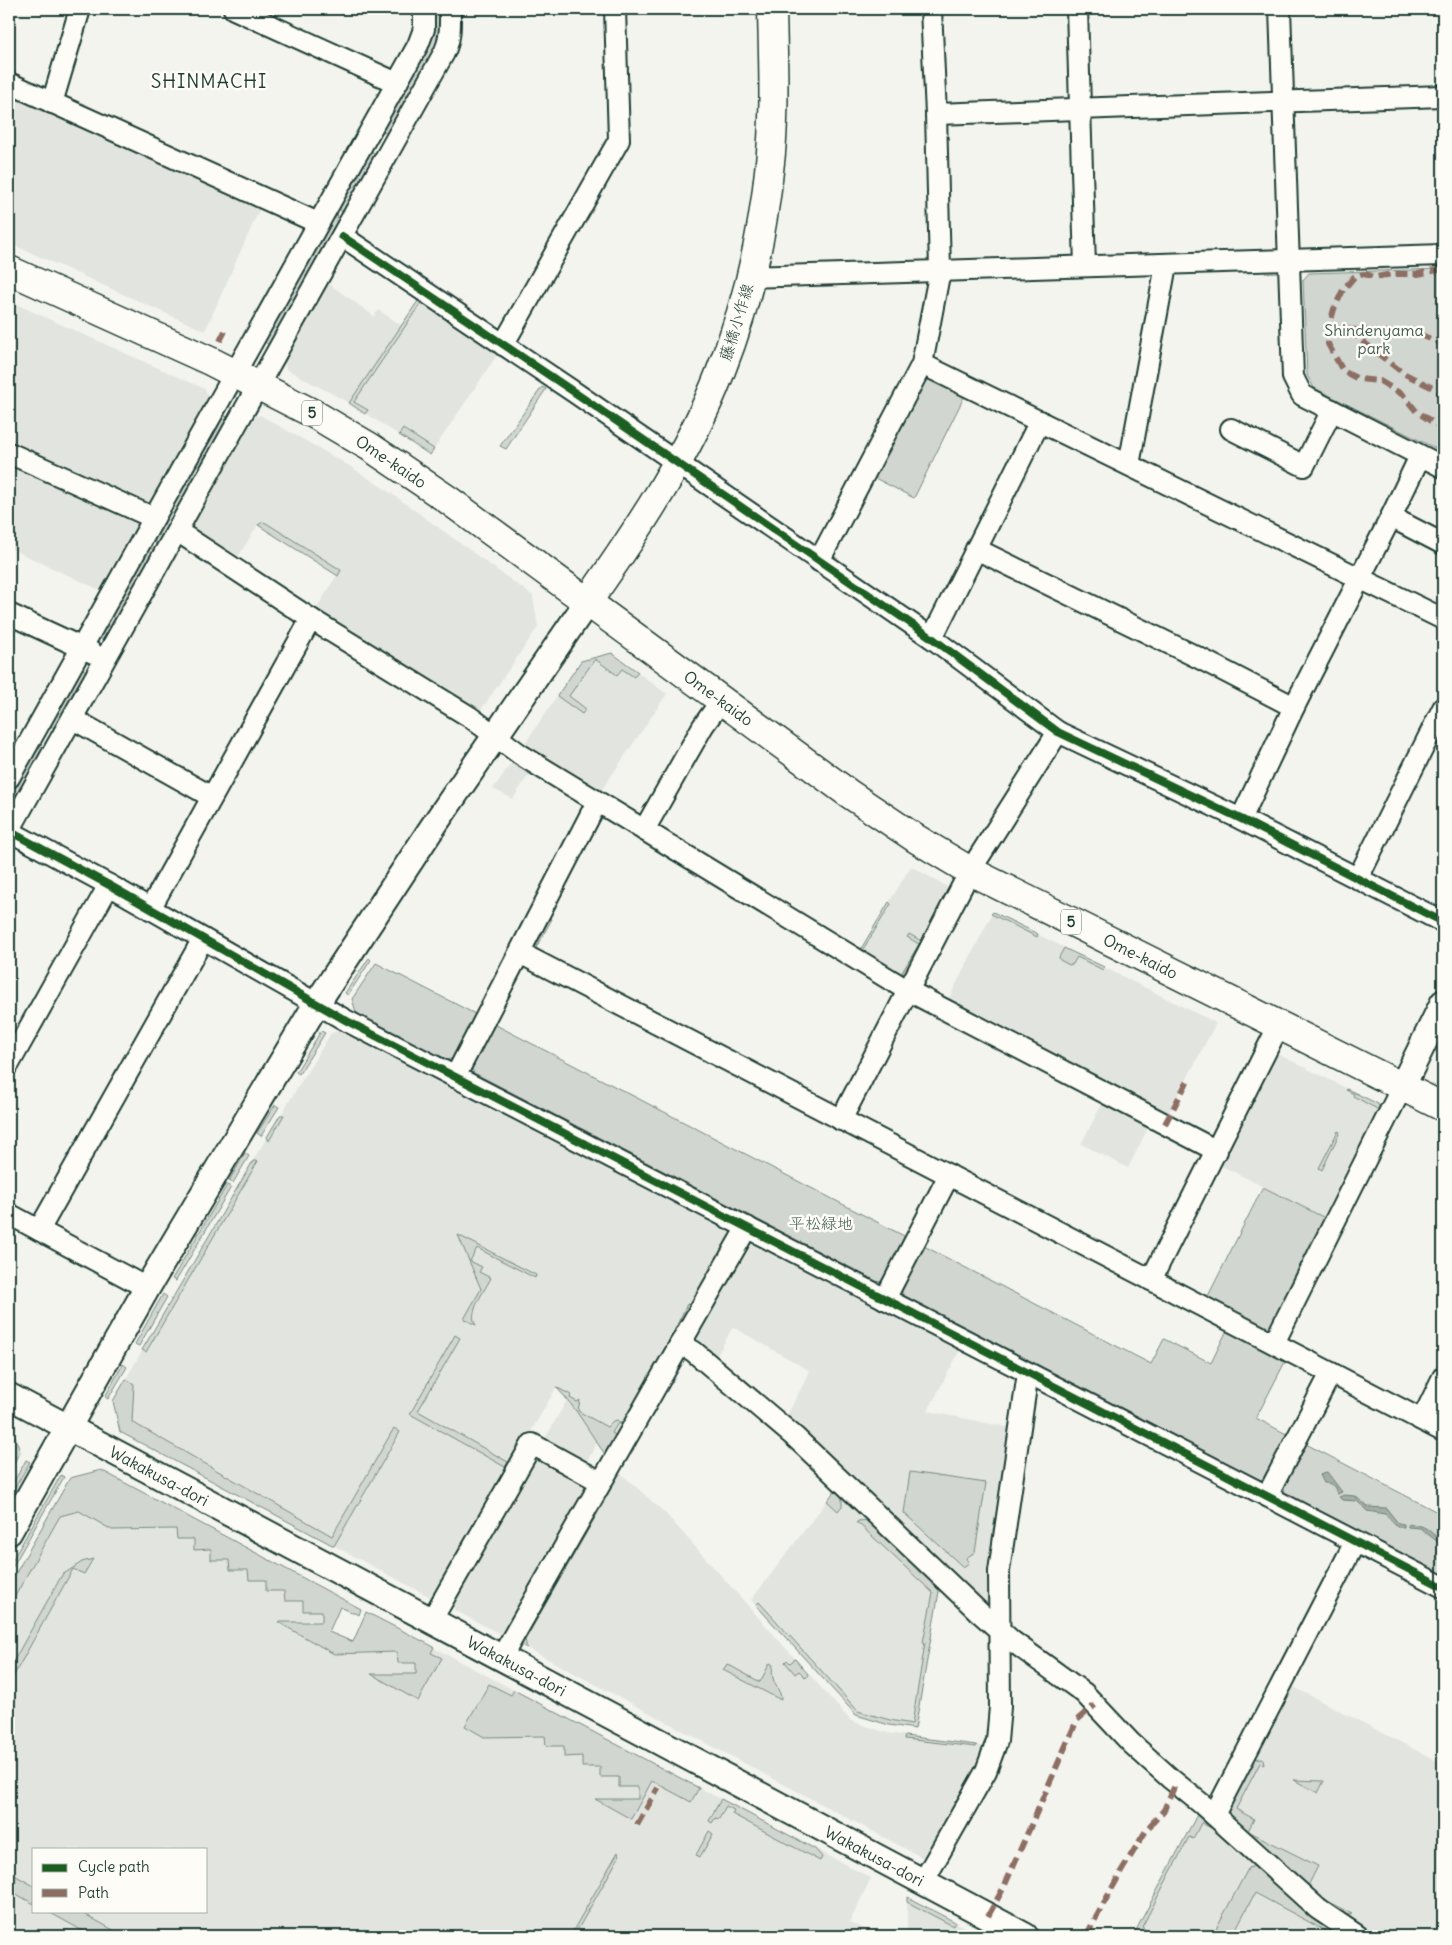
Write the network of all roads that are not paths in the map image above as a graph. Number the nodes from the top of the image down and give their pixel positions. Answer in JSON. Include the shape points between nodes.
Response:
{"nodes":[{"id":1,"x":80,"y":9,"type":"edge"},
{"id":2,"x":234,"y":9,"type":"edge"},
{"id":3,"x":424,"y":9,"type":"edge"},
{"id":4,"x":450,"y":9,"type":"edge"},
{"id":5,"x":615,"y":9,"type":"edge"},
{"id":6,"x":772,"y":9,"type":"edge"},
{"id":7,"x":931,"y":9,"type":"edge"},
{"id":8,"x":1077,"y":9,"type":"edge"},
{"id":9,"x":1280,"y":9,"type":"edge"},
{"id":10,"x":9,"y":83,"type":"edge"},
{"id":11,"x":398,"y":83,"type":"junction"},
{"id":12,"x":1443,"y":96,"type":"edge"},
{"id":13,"x":52,"y":102,"type":"junction"},
{"id":14,"x":1284,"y":102,"type":"junction"},
{"id":15,"x":1080,"y":109,"type":"junction"},
{"id":16,"x":936,"y":114,"type":"junction"},
{"id":17,"x":318,"y":223,"type":"junction"},
{"id":18,"x":342,"y":236,"type":"junction"},
{"id":19,"x":1443,"y":255,"type":"edge"},
{"id":20,"x":1289,"y":260,"type":"junction"},
{"id":21,"x":1166,"y":265,"type":"junction"},
{"id":22,"x":1085,"y":266,"type":"junction"},
{"id":23,"x":9,"y":270,"type":"edge"},
{"id":24,"x":940,"y":270,"type":"junction"},
{"id":25,"x":751,"y":277,"type":"junction"},
{"id":26,"x":503,"y":345,"type":"junction"},
{"id":27,"x":922,"y":364,"type":"junction"},
{"id":28,"x":246,"y":380,"type":"junction"},
{"id":29,"x":1332,"y":410,"type":"junction"},
{"id":30,"x":1040,"y":421,"type":"junction"},
{"id":31,"x":1231,"y":429,"type":"dead end"},
{"id":32,"x":9,"y":453,"type":"edge"},
{"id":33,"x":1420,"y":456,"type":"junction"},
{"id":34,"x":676,"y":463,"type":"junction"},
{"id":35,"x":1129,"y":465,"type":"junction"},
{"id":36,"x":1443,"y":467,"type":"edge"},
{"id":37,"x":1391,"y":517,"type":"junction"},
{"id":38,"x":154,"y":518,"type":"junction"},
{"id":39,"x":177,"y":531,"type":"junction"},
{"id":40,"x":1443,"y":544,"type":"edge"},
{"id":41,"x":976,"y":549,"type":"junction"},
{"id":42,"x":819,"y":561,"type":"junction"},
{"id":43,"x":1360,"y":578,"type":"junction"},
{"id":44,"x":588,"y":601,"type":"junction"},
{"id":45,"x":9,"y":614,"type":"edge"},
{"id":46,"x":311,"y":619,"type":"junction"},
{"id":47,"x":1443,"y":619,"type":"edge"},
{"id":48,"x":932,"y":638,"type":"junction"},
{"id":49,"x":82,"y":647,"type":"junction"},
{"id":50,"x":105,"y":660,"type":"junction"},
{"id":51,"x":721,"y":701,"type":"junction"},
{"id":52,"x":1294,"y":707,"type":"junction"},
{"id":53,"x":1443,"y":708,"type":"edge"},
{"id":54,"x":73,"y":719,"type":"junction"},
{"id":55,"x":1058,"y":732,"type":"junction"},
{"id":56,"x":496,"y":736,"type":"junction"},
{"id":57,"x":9,"y":778,"type":"edge"},
{"id":58,"x":212,"y":797,"type":"junction"},
{"id":59,"x":598,"y":802,"type":"junction"},
{"id":60,"x":1240,"y":819,"type":"junction"},
{"id":61,"x":644,"y":830,"type":"junction"},
{"id":62,"x":9,"y":831,"type":"edge"},
{"id":63,"x":970,"y":871,"type":"junction"},
{"id":64,"x":1358,"y":878,"type":"junction"},
{"id":65,"x":109,"y":885,"type":"junction"},
{"id":66,"x":150,"y":909,"type":"junction"},
{"id":67,"x":1443,"y":922,"type":"edge"},
{"id":68,"x":203,"y":939,"type":"junction"},
{"id":69,"x":520,"y":953,"type":"junction"},
{"id":70,"x":907,"y":990,"type":"junction"},
{"id":71,"x":317,"y":1003,"type":"junction"},
{"id":72,"x":1443,"y":1003,"type":"edge"},
{"id":73,"x":1279,"y":1025,"type":"junction"},
{"id":74,"x":9,"y":1064,"type":"edge"},
{"id":75,"x":455,"y":1077,"type":"junction"},
{"id":76,"x":1402,"y":1086,"type":"junction"},
{"id":77,"x":1443,"y":1107,"type":"edge"},
{"id":78,"x":841,"y":1120,"type":"junction"},
{"id":79,"x":1217,"y":1150,"type":"junction"},
{"id":80,"x":949,"y":1176,"type":"junction"},
{"id":81,"x":9,"y":1214,"type":"edge"},
{"id":82,"x":747,"y":1227,"type":"junction"},
{"id":83,"x":39,"y":1230,"type":"junction"},
{"id":84,"x":1152,"y":1280,"type":"junction"},
{"id":85,"x":147,"y":1288,"type":"junction"},
{"id":86,"x":885,"y":1299,"type":"junction"},
{"id":87,"x":1274,"y":1343,"type":"junction"},
{"id":88,"x":680,"y":1344,"type":"junction"},
{"id":89,"x":1028,"y":1372,"type":"junction"},
{"id":90,"x":1331,"y":1373,"type":"junction"},
{"id":91,"x":1443,"y":1377,"type":"edge"},
{"id":92,"x":9,"y":1396,"type":"edge"},
{"id":93,"x":1422,"y":1420,"type":"junction"},
{"id":94,"x":68,"y":1428,"type":"junction"},
{"id":95,"x":1443,"y":1431,"type":"edge"},
{"id":96,"x":601,"y":1482,"type":"junction"},
{"id":97,"x":1267,"y":1496,"type":"junction"},
{"id":98,"x":9,"y":1532,"type":"edge"},
{"id":99,"x":1356,"y":1542,"type":"junction"},
{"id":100,"x":1443,"y":1587,"type":"edge"},
{"id":101,"x":431,"y":1621,"type":"junction"},
{"id":102,"x":1000,"y":1629,"type":"junction"},
{"id":103,"x":501,"y":1658,"type":"junction"},
{"id":104,"x":1214,"y":1815,"type":"junction"},
{"id":105,"x":923,"y":1882,"type":"junction"},
{"id":106,"x":1025,"y":1936,"type":"edge"},
{"id":107,"x":1358,"y":1936,"type":"edge"}],
"edges":[{"from":1,"to":13,"type":"street"},
{"from":2,"to":11,"type":"street"},
{"from":3,"to":11,"type":"street","via":[[422,36]]},
{"from":4,"to":18,"type":"street","via":[[448,44]]},
{"from":5,"to":26,"type":"street","via":[[619,140]]},
{"from":6,"to":25,"type":"main road","name":"藤橋小作線","via":[[774,115],[770,170]]},
{"from":7,"to":16,"type":"street"},
{"from":8,"to":15,"type":"street"},
{"from":9,"to":14,"type":"street"},
{"from":10,"to":13,"type":"street"},
{"from":11,"to":17,"type":"street"},
{"from":12,"to":14,"type":"street"},
{"from":13,"to":17,"type":"street"},
{"from":14,"to":15,"type":"street"},
{"from":14,"to":20,"type":"street"},
{"from":15,"to":16,"type":"street"},
{"from":15,"to":22,"type":"street"},
{"from":16,"to":24,"type":"street"},
{"from":17,"to":28,"type":"street"},
{"from":18,"to":26,"type":"street"},
{"from":18,"to":28,"type":"street"},
{"from":19,"to":20,"type":"street"},
{"from":20,"to":21,"type":"street"},
{"from":20,"to":29,"type":"street","via":[[1293,377],[1302,395]]},
{"from":21,"to":22,"type":"street"},
{"from":21,"to":35,"type":"street"},
{"from":22,"to":24,"type":"street"},
{"from":23,"to":28,"type":"main road","name":"Ome-kaido","number":"5"},
{"from":24,"to":25,"type":"street"},
{"from":24,"to":27,"type":"street"},
{"from":25,"to":34,"type":"main road","name":"藤橋小作線","via":[[720,374]]},
{"from":26,"to":34,"type":"street"},
{"from":27,"to":30,"type":"street"},
{"from":27,"to":42,"type":"street"},
{"from":28,"to":38,"type":"street"},
{"from":28,"to":39,"type":"street"},
{"from":28,"to":44,"type":"main road","name":"Ome-kaido","number":"5","via":[[314,414],[406,470]]},
{"from":29,"to":31,"type":"street","via":[[1304,466]]},
{"from":29,"to":33,"type":"street"},
{"from":30,"to":35,"type":"street"},
{"from":30,"to":41,"type":"street"},
{"from":32,"to":38,"type":"street"},
{"from":33,"to":36,"type":"street"},
{"from":33,"to":37,"type":"street"},
{"from":34,"to":42,"type":"street"},
{"from":34,"to":44,"type":"main road","name":"藤橋小作線","via":[[633,536]]},
{"from":35,"to":43,"type":"street"},
{"from":37,"to":40,"type":"street"},
{"from":37,"to":43,"type":"street"},
{"from":38,"to":49,"type":"street"},
{"from":39,"to":46,"type":"street"},
{"from":39,"to":50,"type":"street"},
{"from":41,"to":48,"type":"street"},
{"from":41,"to":52,"type":"street"},
{"from":42,"to":48,"type":"street"},
{"from":43,"to":47,"type":"street"},
{"from":43,"to":52,"type":"street"},
{"from":44,"to":51,"type":"main road","name":"Ome-kaido","number":"5"},
{"from":44,"to":56,"type":"street"},
{"from":45,"to":49,"type":"street"},
{"from":46,"to":56,"type":"street"},
{"from":46,"to":58,"type":"street"},
{"from":48,"to":55,"type":"street"},
{"from":49,"to":50,"type":"street"},
{"from":49,"to":57,"type":"street"},
{"from":50,"to":54,"type":"street"},
{"from":51,"to":61,"type":"street","via":[[703,726]]},
{"from":51,"to":63,"type":"main road","name":"Ome-kaido","number":"5","via":[[892,822]]},
{"from":52,"to":60,"type":"street"},
{"from":53,"to":64,"type":"street"},
{"from":54,"to":58,"type":"street"},
{"from":54,"to":62,"type":"street"},
{"from":55,"to":60,"type":"street"},
{"from":55,"to":63,"type":"street"},
{"from":56,"to":59,"type":"street"},
{"from":56,"to":71,"type":"street"},
{"from":58,"to":66,"type":"street"},
{"from":59,"to":61,"type":"street"},
{"from":59,"to":69,"type":"street"},
{"from":60,"to":64,"type":"street"},
{"from":61,"to":70,"type":"street"},
{"from":62,"to":65,"type":"street"},
{"from":63,"to":70,"type":"street"},
{"from":63,"to":73,"type":"main road","name":"Ome-kaido","number":"5"},
{"from":64,"to":67,"type":"street"},
{"from":65,"to":66,"type":"street"},
{"from":65,"to":74,"type":"street"},
{"from":66,"to":68,"type":"street"},
{"from":68,"to":71,"type":"street"},
{"from":68,"to":83,"type":"street"},
{"from":69,"to":75,"type":"street"},
{"from":69,"to":78,"type":"street"},
{"from":70,"to":78,"type":"street"},
{"from":70,"to":79,"type":"street"},
{"from":71,"to":75,"type":"street"},
{"from":71,"to":85,"type":"street"},
{"from":72,"to":76,"type":"street"},
{"from":73,"to":76,"type":"main road","name":"Ome-kaido","number":"5"},
{"from":73,"to":79,"type":"street"},
{"from":75,"to":82,"type":"street"},
{"from":76,"to":77,"type":"main road","name":"Ome-kaido","number":"5"},
{"from":76,"to":87,"type":"street"},
{"from":78,"to":80,"type":"street"},
{"from":79,"to":84,"type":"street"},
{"from":80,"to":84,"type":"street"},
{"from":80,"to":86,"type":"street"},
{"from":81,"to":83,"type":"street"},
{"from":82,"to":86,"type":"street"},
{"from":82,"to":88,"type":"street"},
{"from":83,"to":85,"type":"street"},
{"from":84,"to":87,"type":"street"},
{"from":85,"to":94,"type":"street"},
{"from":86,"to":89,"type":"street"},
{"from":87,"to":90,"type":"street"},
{"from":88,"to":96,"type":"street"},
{"from":88,"to":102,"type":"street","via":[[693,1351],[796,1438]]},
{"from":89,"to":97,"type":"street"},
{"from":89,"to":102,"type":"street","via":[[999,1571]]},
{"from":90,"to":93,"type":"street"},
{"from":90,"to":97,"type":"street"},
{"from":91,"to":93,"type":"street"},
{"from":92,"to":94,"type":"street","name":"Wakakusa-dori"},
{"from":93,"to":95,"type":"street"},
{"from":94,"to":98,"type":"street"},
{"from":94,"to":101,"type":"street","name":"Wakakusa-dori"},
{"from":96,"to":101,"type":"street","via":[[532,1444]]},
{"from":96,"to":103,"type":"street"},
{"from":97,"to":99,"type":"street"},
{"from":99,"to":100,"type":"street"},
{"from":99,"to":104,"type":"street"},
{"from":101,"to":103,"type":"street","name":"Wakakusa-dori"},
{"from":102,"to":104,"type":"street","via":[[1084,1693],[1131,1743]]},
{"from":102,"to":105,"type":"street","via":[[1000,1706],[994,1751],[983,1777]]},
{"from":103,"to":105,"type":"street","name":"Wakakusa-dori"},
{"from":104,"to":107,"type":"street","via":[[1318,1909]]},
{"from":105,"to":106,"type":"street","name":"Wakakusa-dori"}]}
